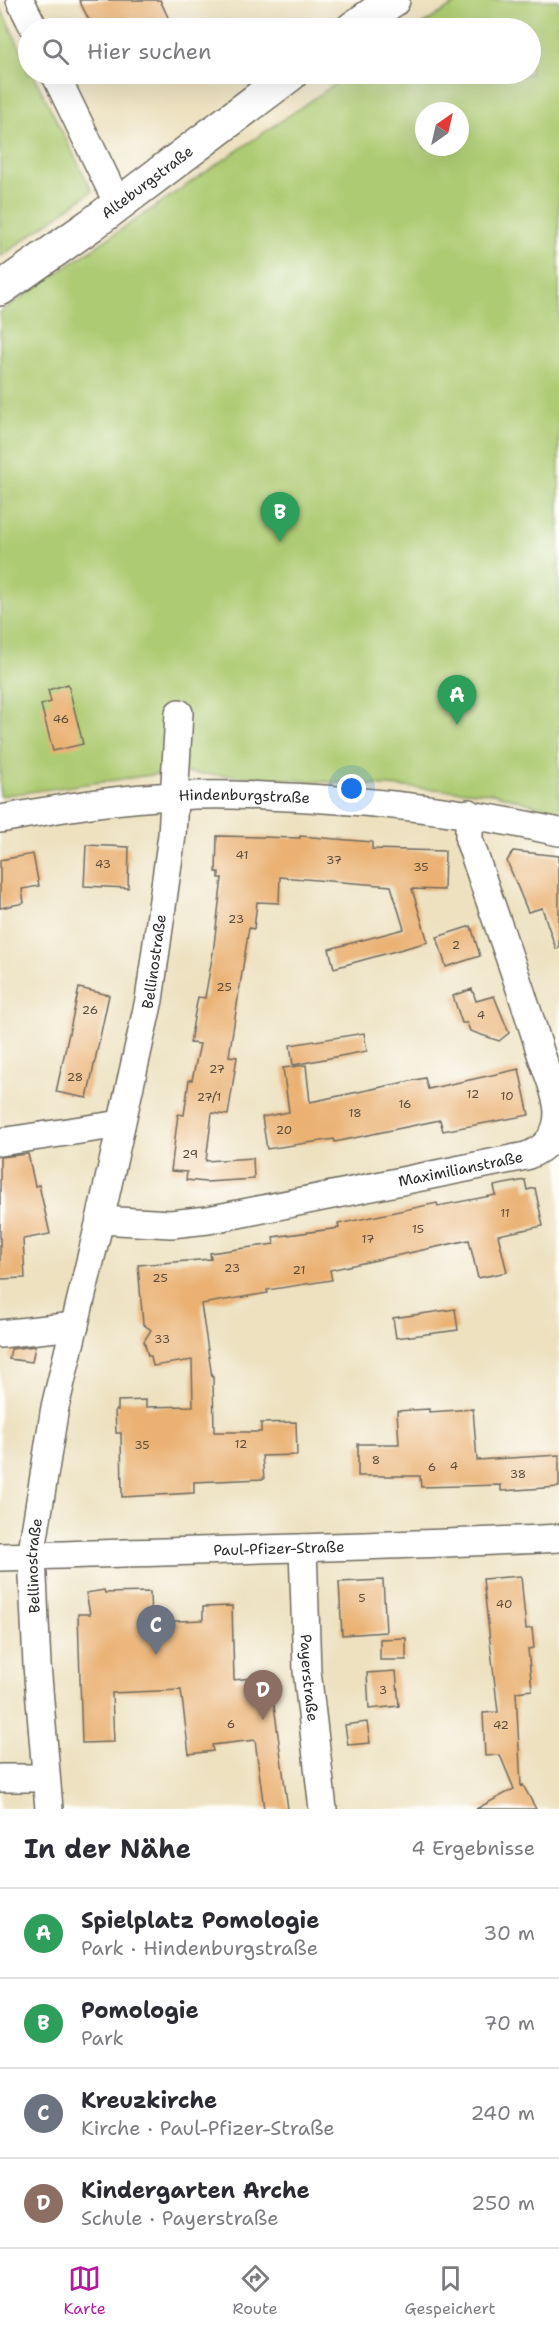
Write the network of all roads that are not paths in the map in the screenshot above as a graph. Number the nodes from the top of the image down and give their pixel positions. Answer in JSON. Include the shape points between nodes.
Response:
{"nodes":[{"id":1,"x":20,"y":0,"type":"edge"},
{"id":2,"x":393,"y":0,"type":"edge"},
{"id":3,"x":29,"y":18,"type":"edge"},
{"id":4,"x":367,"y":18,"type":"edge"},
{"id":5,"x":60,"y":84,"type":"edge"},
{"id":6,"x":278,"y":84,"type":"edge"},
{"id":7,"x":117,"y":204,"type":"junction"},
{"id":8,"x":0,"y":290,"type":"edge"},
{"id":9,"x":179,"y":713,"type":"dead end"},
{"id":10,"x":176,"y":796,"type":"junction"},
{"id":11,"x":469,"y":813,"type":"junction"},
{"id":12,"x":0,"y":819,"type":"edge"},
{"id":13,"x":559,"y":832,"type":"edge"},
{"id":14,"x":121,"y":1124,"type":"junction"},
{"id":15,"x":0,"y":1142,"type":"edge"},
{"id":16,"x":100,"y":1220,"type":"junction"},
{"id":17,"x":75,"y":1326,"type":"junction"},
{"id":18,"x":0,"y":1334,"type":"edge"},
{"id":19,"x":559,"y":1538,"type":"edge"},
{"id":20,"x":303,"y":1548,"type":"junction"},
{"id":21,"x":33,"y":1555,"type":"junction"},
{"id":22,"x":0,"y":1557,"type":"edge"},
{"id":23,"x":0,"y":1778,"type":"edge"},
{"id":24,"x":45,"y":1778,"type":"junction"},
{"id":25,"x":49,"y":1809,"type":"edge"},
{"id":26,"x":323,"y":1809,"type":"edge"}],
"edges":[{"from":1,"to":3,"type":"street"},
{"from":2,"to":4,"type":"main road"},
{"from":5,"to":7,"type":"street"},
{"from":6,"to":7,"type":"main road","name":"Alteburgstraße"},
{"from":7,"to":8,"type":"main road","name":"Alteburgstraße"},
{"from":9,"to":10,"type":"street","name":"Bellinostraße"},
{"from":10,"to":11,"type":"street","name":"Hindenburgstraße","via":[[328,799]]},
{"from":10,"to":12,"type":"street","name":"Hindenburgstraße"},
{"from":10,"to":14,"type":"street","name":"Bellinostraße","via":[[156,959]]},
{"from":11,"to":13,"type":"street","name":"Hindenburgstraße"},
{"from":11,"to":16,"type":"street","name":"Maximilianstraße","via":[[472,852],[534,1029],[558,1111],[552,1138],[545,1147],[526,1156],[208,1220],[171,1224]]},
{"from":14,"to":15,"type":"street"},
{"from":14,"to":16,"type":"street","name":"Bellinostraße"},
{"from":16,"to":17,"type":"street","name":"Bellinostraße"},
{"from":17,"to":18,"type":"street"},
{"from":17,"to":21,"type":"street","name":"Bellinostraße","via":[[47,1449]]},
{"from":19,"to":20,"type":"street","name":"Paul-Pfizer-Straße"},
{"from":20,"to":21,"type":"street","name":"Paul-Pfizer-Straße"},
{"from":20,"to":26,"type":"street","name":"Payerstraße","via":[[307,1671]]},
{"from":21,"to":22,"type":"street","name":"Paul-Pfizer-Straße"},
{"from":21,"to":24,"type":"street","name":"Bellinostraße"},
{"from":23,"to":24,"type":"street"},
{"from":24,"to":25,"type":"street","name":"Bellinostraße"}]}
